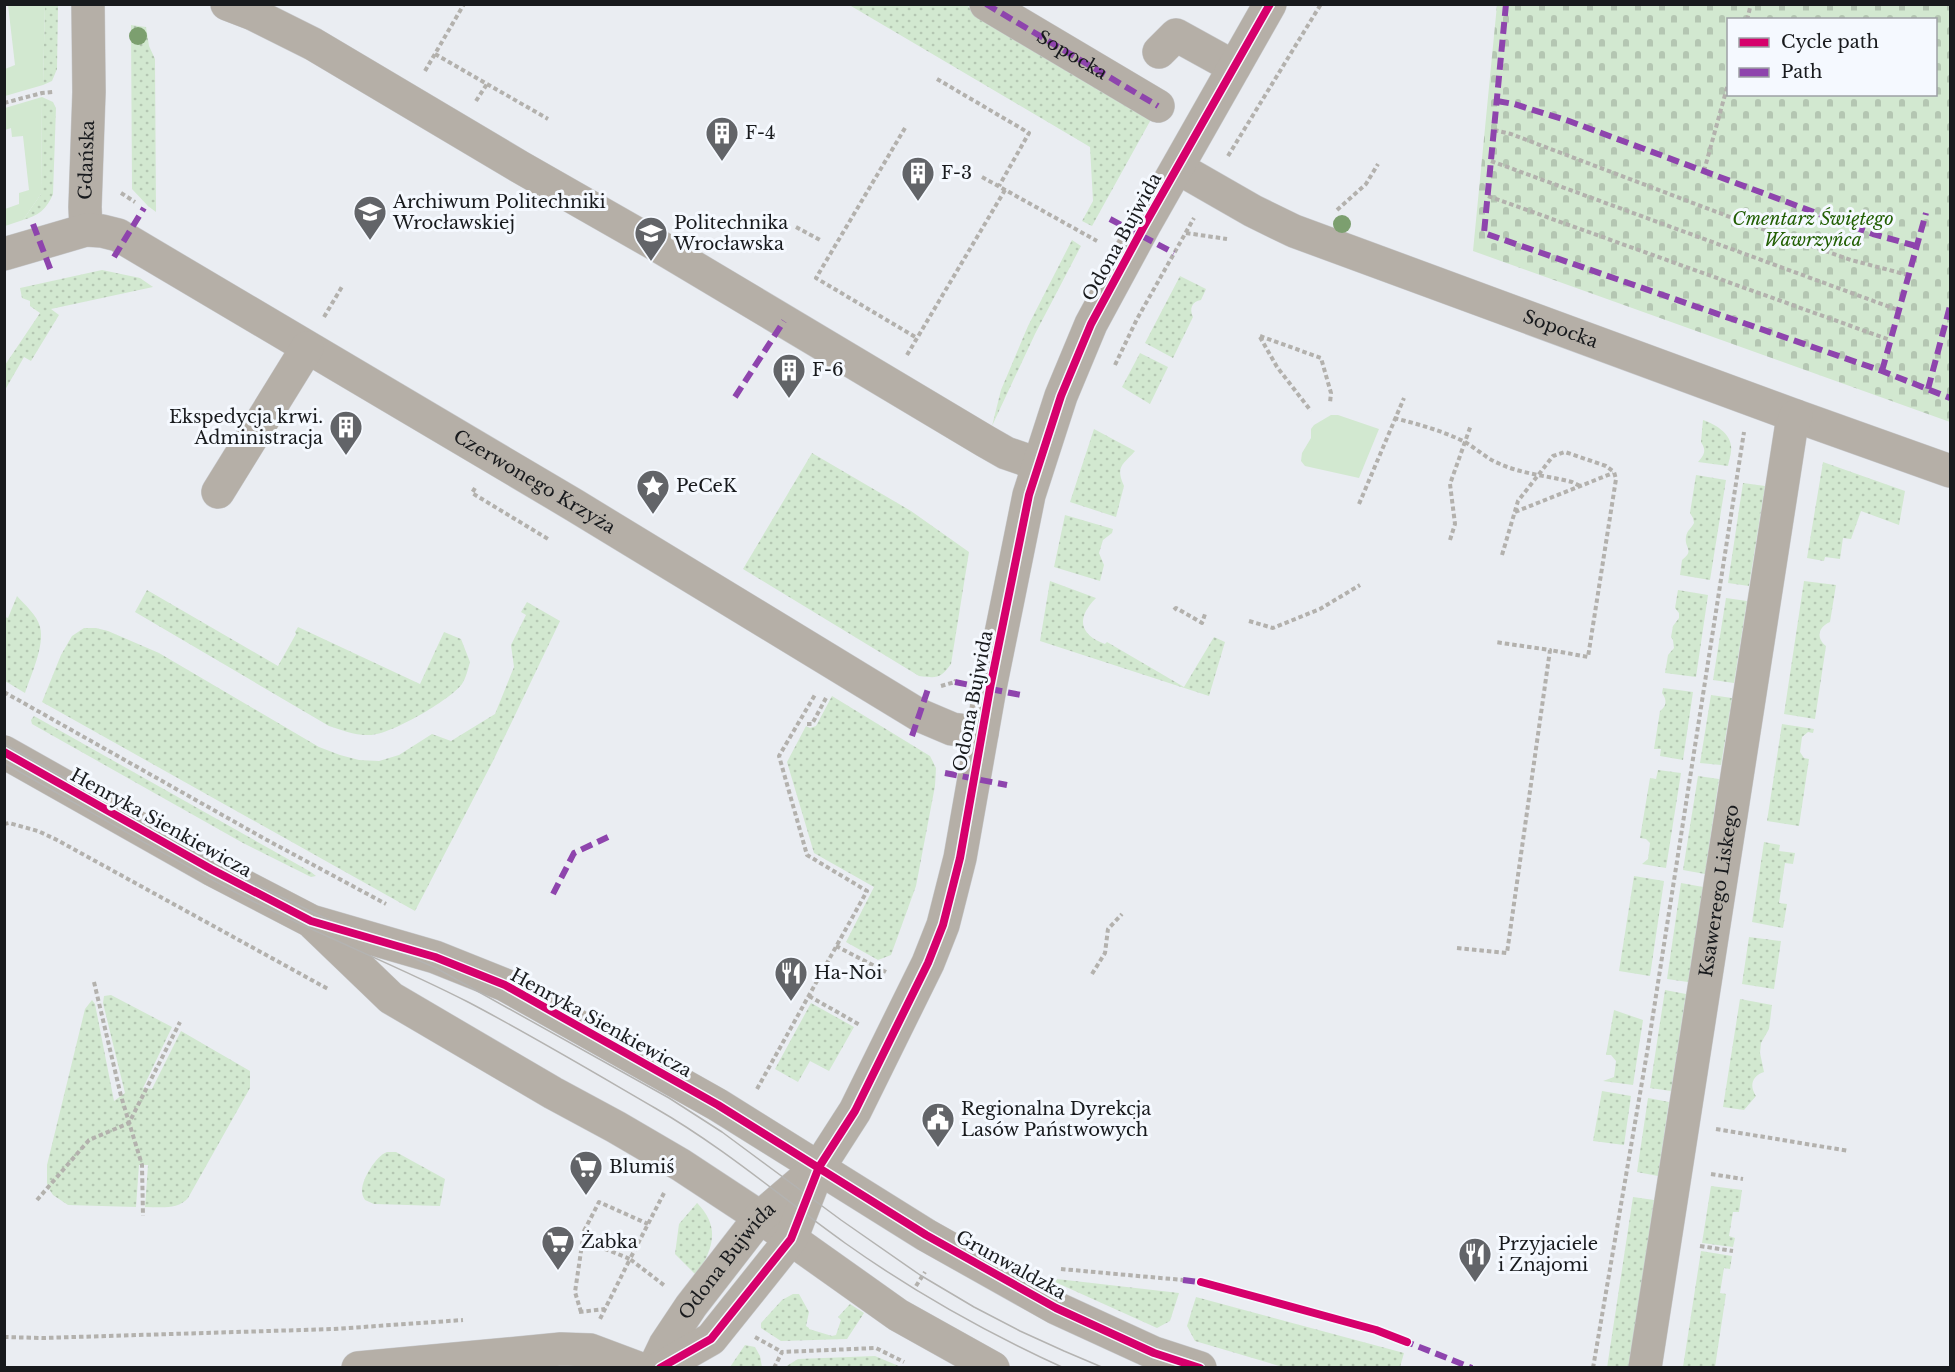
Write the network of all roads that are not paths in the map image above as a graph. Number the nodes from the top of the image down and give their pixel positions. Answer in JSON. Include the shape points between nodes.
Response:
{"nodes":[{"id":1,"x":88,"y":4,"type":"edge"},
{"id":2,"x":227,"y":4,"type":"edge"},
{"id":3,"x":986,"y":4,"type":"edge"},
{"id":4,"x":1270,"y":4,"type":"edge"},
{"id":5,"x":1159,"y":52,"type":"dead end"},
{"id":6,"x":1234,"y":67,"type":"junction"},
{"id":7,"x":1158,"y":106,"type":"dead end"},
{"id":8,"x":1178,"y":168,"type":"junction"},
{"id":9,"x":86,"y":230,"type":"junction"},
{"id":10,"x":4,"y":254,"type":"edge"},
{"id":11,"x":307,"y":348,"type":"junction"},
{"id":12,"x":1796,"y":416,"type":"junction"},
{"id":13,"x":1038,"y":464,"type":"junction"},
{"id":14,"x":1950,"y":471,"type":"edge"},
{"id":15,"x":218,"y":492,"type":"dead end"},
{"id":16,"x":982,"y":734,"type":"junction"},
{"id":17,"x":4,"y":752,"type":"edge"},
{"id":18,"x":311,"y":921,"type":"junction"},
{"id":19,"x":819,"y":1167,"type":"junction"},
{"id":20,"x":760,"y":1217,"type":"junction"},
{"id":21,"x":791,"y":1239,"type":"junction"},
{"id":22,"x":358,"y":1368,"type":"edge"},
{"id":23,"x":638,"y":1368,"type":"edge"},
{"id":24,"x":654,"y":1368,"type":"edge"},
{"id":25,"x":660,"y":1368,"type":"edge"},
{"id":26,"x":993,"y":1368,"type":"edge"},
{"id":27,"x":1200,"y":1368,"type":"edge"},
{"id":28,"x":1645,"y":1368,"type":"edge"}],
"edges":[{"from":1,"to":9,"type":"street","name":"Gdańska"},
{"from":2,"to":13,"type":"street","via":[[313,44],[1006,453]]},
{"from":3,"to":7,"type":"street","name":"Sopocka"},
{"from":4,"to":6,"type":"street","name":"Odona Bujwida"},
{"from":5,"to":6,"type":"street","via":[[1176,35]]},
{"from":6,"to":8,"type":"street","name":"Odona Bujwida"},
{"from":8,"to":12,"type":"street","name":"Sopocka","via":[[1312,238]]},
{"from":8,"to":13,"type":"street","name":"Odona Bujwida","via":[[1091,324]]},
{"from":9,"to":10,"type":"street"},
{"from":9,"to":11,"type":"street","name":"Czerwonego Krzyża","via":[[118,236]]},
{"from":11,"to":15,"type":"street"},
{"from":11,"to":16,"type":"street","name":"Czerwonego Krzyża","via":[[685,571],[919,716],[952,729]]},
{"from":12,"to":14,"type":"street","name":"Sopocka"},
{"from":12,"to":28,"type":"street","name":"Ksawerego Liskego"},
{"from":13,"to":16,"type":"street","name":"Odona Bujwida","via":[[1019,539]]},
{"from":16,"to":19,"type":"street","name":"Odona Bujwida","via":[[960,858],[943,925],[912,998],[855,1111]]},
{"from":17,"to":18,"type":"street","name":"Henryka Sienkiewicza"},
{"from":18,"to":19,"type":"street","name":"Henryka Sienkiewicza","via":[[435,957],[506,985]]},
{"from":18,"to":20,"type":"street","name":"Henryka Sienkiewicza","via":[[391,999],[658,1151]]},
{"from":19,"to":20,"type":"street","name":"Odona Bujwida"},
{"from":19,"to":21,"type":"street","name":"Odona Bujwida"},
{"from":19,"to":27,"type":"street","name":"Grunwaldzka","via":[[926,1235],[1056,1308],[1154,1353]]},
{"from":20,"to":21,"type":"street","name":"Henryka Sienkiewicza"},
{"from":20,"to":24,"type":"street","name":"Odona Bujwida","via":[[691,1306]]},
{"from":21,"to":25,"type":"street","name":"Odona Bujwida","via":[[711,1339]]},
{"from":21,"to":26,"type":"street","via":[[898,1315]]},
{"from":22,"to":23,"type":"street","via":[[561,1349],[590,1350]]}]}
